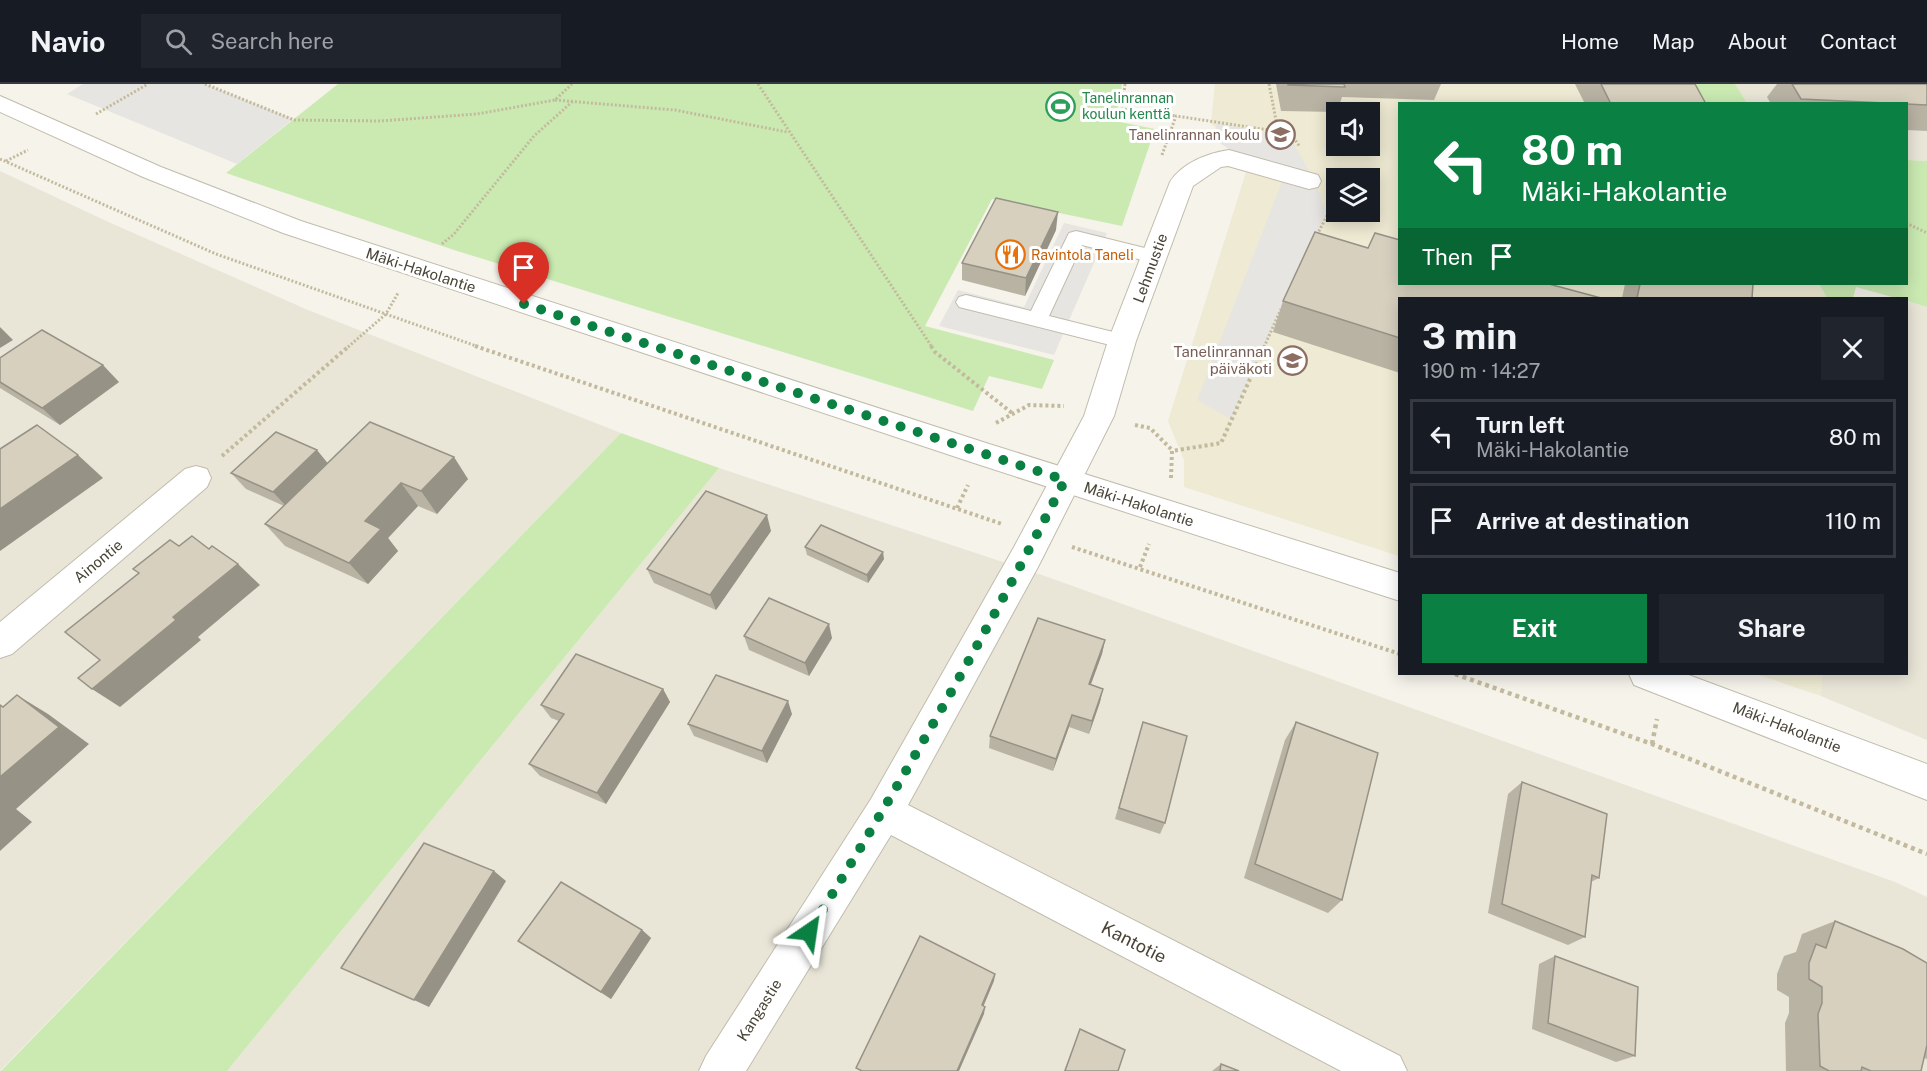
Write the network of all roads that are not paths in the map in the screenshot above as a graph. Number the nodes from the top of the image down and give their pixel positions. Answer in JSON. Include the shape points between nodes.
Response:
{"nodes":[{"id":1,"x":0,"y":103,"type":"edge"},
{"id":2,"x":1318,"y":190,"type":"road end"},
{"id":3,"x":1154,"y":256,"type":"junction"},
{"id":4,"x":966,"y":302,"type":"dead end"},
{"id":5,"x":1037,"y":319,"type":"junction"},
{"id":6,"x":1122,"y":341,"type":"junction"},
{"id":7,"x":196,"y":478,"type":"road end"},
{"id":8,"x":1065,"y":480,"type":"junction"},
{"id":9,"x":1398,"y":586,"type":"edge"},
{"id":10,"x":0,"y":643,"type":"edge"},
{"id":11,"x":1649,"y":675,"type":"edge"},
{"id":12,"x":1927,"y":782,"type":"edge"},
{"id":13,"x":884,"y":812,"type":"junction"},
{"id":14,"x":721,"y":1071,"type":"edge"},
{"id":15,"x":1385,"y":1071,"type":"edge"}],
"edges":[{"from":1,"to":8,"type":"street","name":"Mäki-Hakolantie","via":[[152,172],[292,227]]},
{"from":2,"to":3,"type":"street","name":"Lehmustie","via":[[1229,158],[1214,160],[1182,182]]},
{"from":3,"to":5,"type":"lane","via":[[1076,237]]},
{"from":3,"to":6,"type":"street","name":"Lehmustie"},
{"from":4,"to":5,"type":"lane"},
{"from":5,"to":6,"type":"lane"},
{"from":6,"to":8,"type":"street","name":"Lehmustie","via":[[1099,416]]},
{"from":7,"to":10,"type":"street","name":"Ainontie"},
{"from":8,"to":9,"type":"street","name":"Mäki-Hakolantie"},
{"from":8,"to":13,"type":"street","name":"Kangastie"},
{"from":11,"to":12,"type":"street","name":"Mäki-Hakolantie"},
{"from":13,"to":14,"type":"street","name":"Kangastie"},
{"from":13,"to":15,"type":"street","name":"Kantotie"}]}
